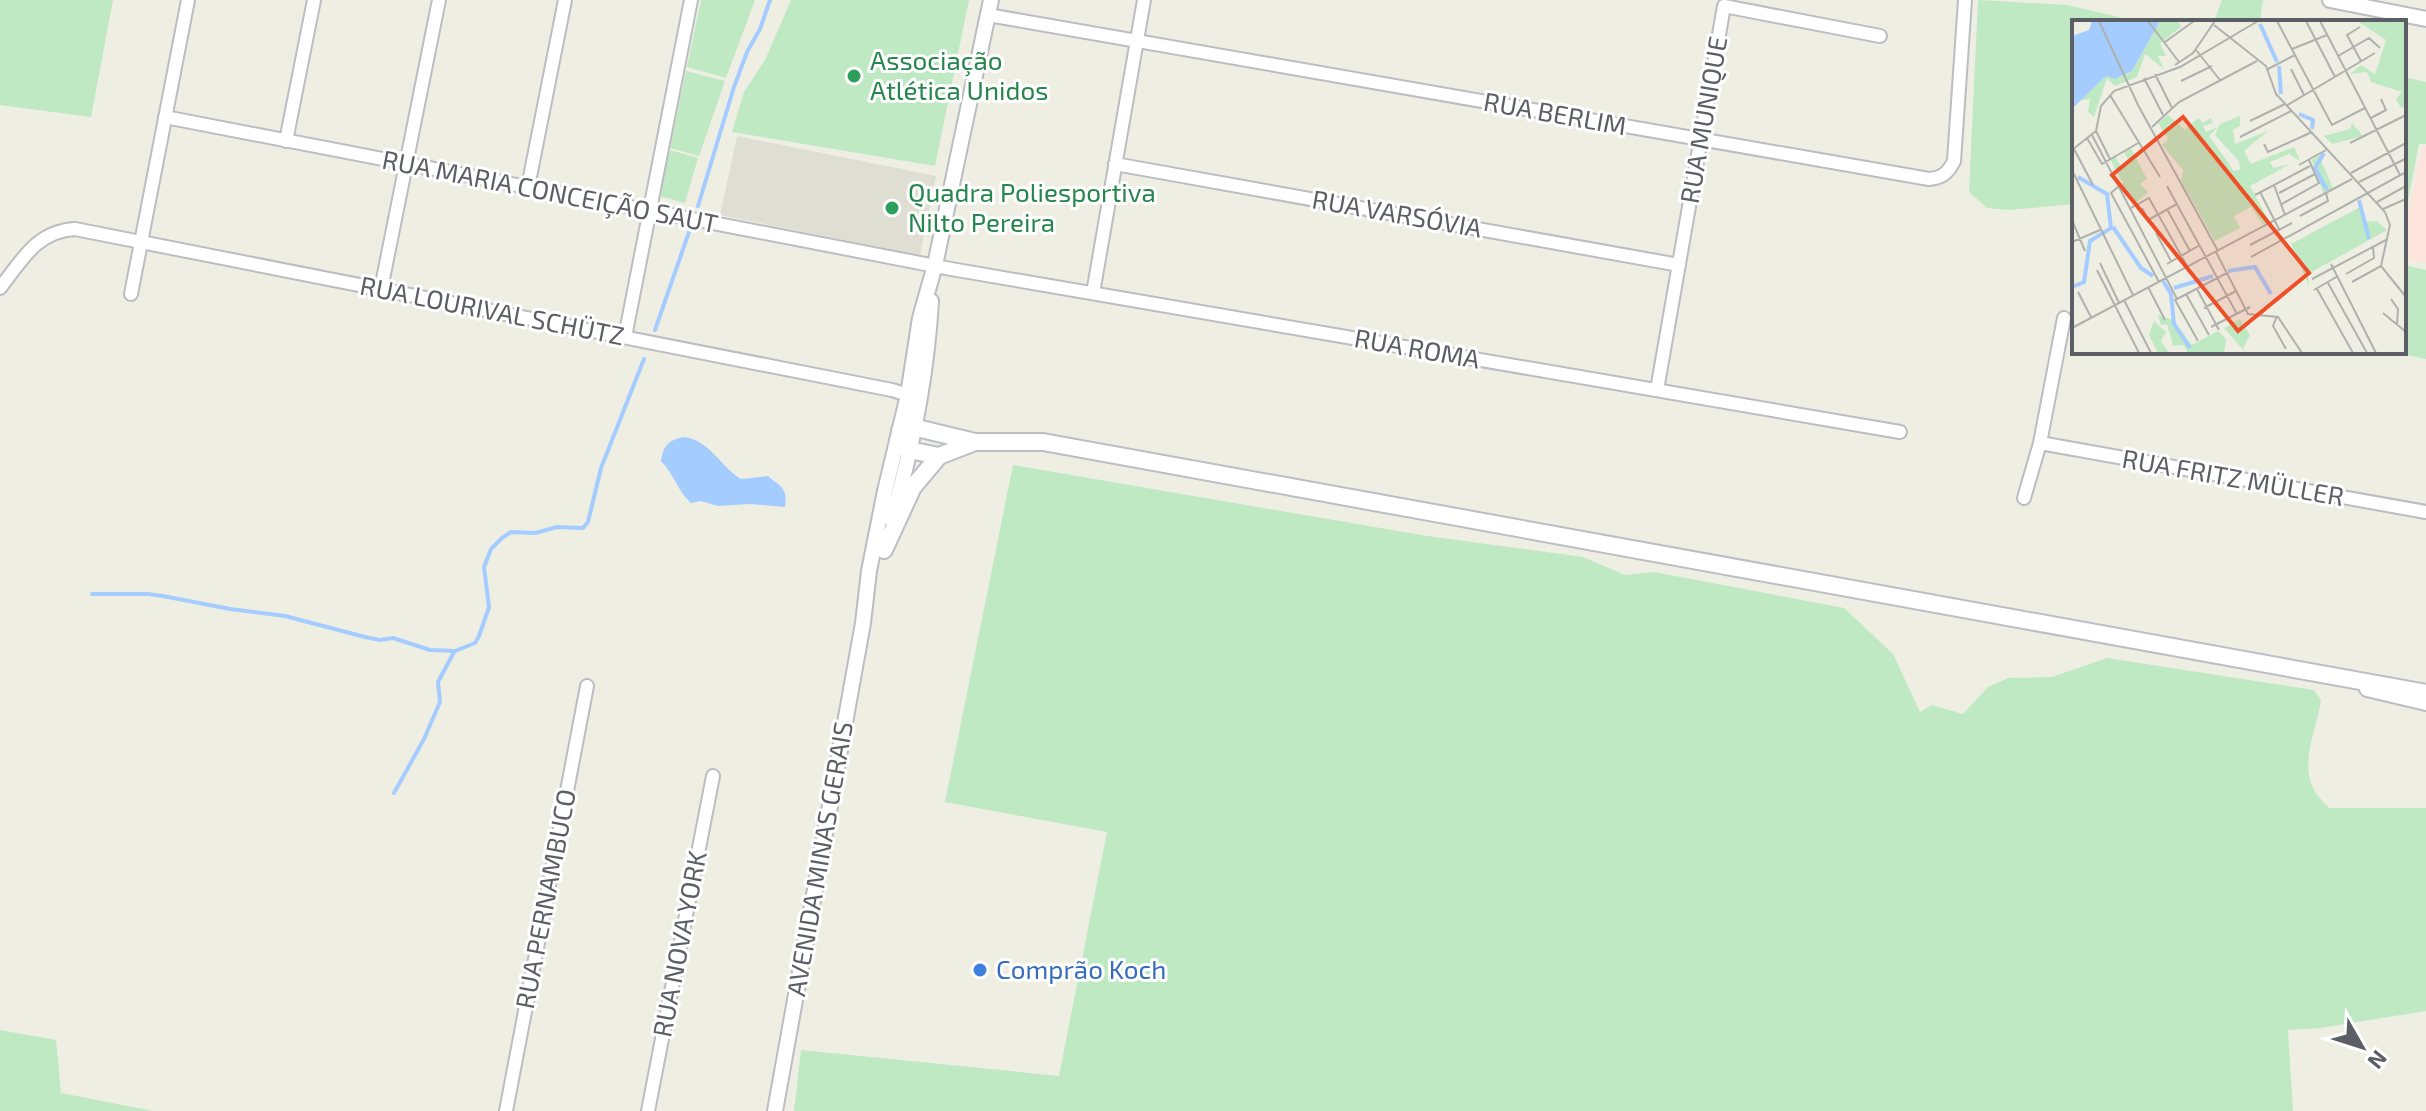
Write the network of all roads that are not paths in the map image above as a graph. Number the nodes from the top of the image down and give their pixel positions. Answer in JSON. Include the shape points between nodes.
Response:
{"nodes":[{"id":1,"x":188,"y":0,"type":"edge"},
{"id":2,"x":314,"y":0,"type":"edge"},
{"id":3,"x":439,"y":0,"type":"edge"},
{"id":4,"x":565,"y":0,"type":"edge"},
{"id":5,"x":691,"y":0,"type":"edge"},
{"id":6,"x":991,"y":0,"type":"edge"},
{"id":7,"x":1144,"y":0,"type":"edge"},
{"id":8,"x":1965,"y":0,"type":"edge"},
{"id":9,"x":2330,"y":0,"type":"edge"},
{"id":10,"x":988,"y":15,"type":"junction"},
{"id":11,"x":2426,"y":19,"type":"edge"},
{"id":12,"x":1880,"y":36,"type":"dead end"},
{"id":13,"x":1136,"y":41,"type":"junction"},
{"id":14,"x":165,"y":117,"type":"junction"},
{"id":15,"x":1701,"y":139,"type":"junction"},
{"id":16,"x":286,"y":141,"type":"junction"},
{"id":17,"x":406,"y":164,"type":"junction"},
{"id":18,"x":1115,"y":164,"type":"junction"},
{"id":19,"x":528,"y":187,"type":"junction"},
{"id":20,"x":650,"y":211,"type":"junction"},
{"id":21,"x":141,"y":242,"type":"junction"},
{"id":22,"x":1679,"y":265,"type":"junction"},
{"id":23,"x":933,"y":271,"type":"junction"},
{"id":24,"x":0,"y":288,"type":"edge"},
{"id":25,"x":381,"y":289,"type":"junction"},
{"id":26,"x":1093,"y":293,"type":"junction"},
{"id":27,"x":131,"y":294,"type":"dead end"},
{"id":28,"x":2064,"y":318,"type":"dead end"},
{"id":29,"x":625,"y":337,"type":"junction"},
{"id":30,"x":1657,"y":390,"type":"junction"},
{"id":31,"x":908,"y":395,"type":"junction"},
{"id":32,"x":1900,"y":432,"type":"dead end"},
{"id":33,"x":905,"y":437,"type":"junction"},
{"id":34,"x":975,"y":442,"type":"junction"},
{"id":35,"x":2040,"y":443,"type":"junction"},
{"id":36,"x":939,"y":456,"type":"junction"},
{"id":37,"x":2024,"y":498,"type":"dead end"},
{"id":38,"x":2426,"y":512,"type":"edge"},
{"id":39,"x":884,"y":550,"type":"junction"},
{"id":40,"x":865,"y":607,"type":"junction"},
{"id":41,"x":2301,"y":671,"type":"junction"},
{"id":42,"x":587,"y":686,"type":"dead end"},
{"id":43,"x":2426,"y":693,"type":"edge"},
{"id":44,"x":2426,"y":703,"type":"edge"},
{"id":45,"x":713,"y":776,"type":"dead end"},
{"id":46,"x":506,"y":1111,"type":"edge"},
{"id":47,"x":648,"y":1111,"type":"edge"},
{"id":48,"x":775,"y":1111,"type":"edge"}],
"edges":[{"from":1,"to":14,"type":"street"},
{"from":2,"to":16,"type":"street"},
{"from":3,"to":17,"type":"street"},
{"from":4,"to":19,"type":"street"},
{"from":5,"to":20,"type":"street"},
{"from":6,"to":10,"type":"street","name":"AVENIDA MINAS GERAIS"},
{"from":7,"to":13,"type":"street"},
{"from":8,"to":15,"type":"street","name":"RUA BERLIM","via":[[1954,161],[1938,178]]},
{"from":9,"to":11,"type":"street"},
{"from":10,"to":13,"type":"street","name":"RUA BERLIM"},
{"from":10,"to":23,"type":"street","name":"AVENIDA MINAS GERAIS"},
{"from":12,"to":15,"type":"street","name":"RUA MUNIQUE","via":[[1724,6]]},
{"from":13,"to":15,"type":"street","name":"RUA BERLIM"},
{"from":13,"to":18,"type":"street"},
{"from":14,"to":16,"type":"street","name":"RUA MARIA CONCEIÇÃO SAUT"},
{"from":14,"to":21,"type":"street"},
{"from":15,"to":22,"type":"street","name":"RUA MUNIQUE"},
{"from":16,"to":17,"type":"street","name":"RUA MARIA CONCEIÇÃO SAUT"},
{"from":17,"to":19,"type":"street","name":"RUA MARIA CONCEIÇÃO SAUT"},
{"from":17,"to":25,"type":"street"},
{"from":18,"to":22,"type":"street","name":"RUA VARSÓVIA"},
{"from":18,"to":26,"type":"street"},
{"from":19,"to":20,"type":"street","name":"RUA MARIA CONCEIÇÃO SAUT"},
{"from":20,"to":23,"type":"street","name":"RUA MARIA CONCEIÇÃO SAUT"},
{"from":20,"to":29,"type":"street"},
{"from":21,"to":24,"type":"street","name":"RUA LOURIVAL SCHÜTZ","via":[[59,230],[32,248]]},
{"from":21,"to":25,"type":"street","name":"RUA LOURIVAL SCHÜTZ"},
{"from":21,"to":27,"type":"street"},
{"from":22,"to":30,"type":"street","name":"RUA MUNIQUE"},
{"from":23,"to":26,"type":"street","name":"RUA ROMA"},
{"from":23,"to":31,"type":"street","name":"AVENIDA MINAS GERAIS"},
{"from":23,"to":33,"type":"street","name":"AVENIDA MINAS GERAIS","via":[[927,350]]},
{"from":25,"to":29,"type":"street","name":"RUA LOURIVAL SCHÜTZ"},
{"from":26,"to":30,"type":"street","name":"RUA ROMA"},
{"from":28,"to":35,"type":"street"},
{"from":29,"to":31,"type":"street","name":"RUA LOURIVAL SCHÜTZ"},
{"from":30,"to":32,"type":"street","name":"RUA ROMA"},
{"from":31,"to":33,"type":"street","name":"AVENIDA MINAS GERAIS"},
{"from":33,"to":34,"type":"main road"},
{"from":33,"to":36,"type":"main road"},
{"from":33,"to":39,"type":"street","name":"AVENIDA MINAS GERAIS"},
{"from":33,"to":40,"type":"street","name":"AVENIDA MINAS GERAIS","via":[[882,504]]},
{"from":34,"to":36,"type":"main road"},
{"from":34,"to":41,"type":"main road","via":[[1043,442]]},
{"from":35,"to":37,"type":"street"},
{"from":35,"to":38,"type":"street","name":"RUA FRITZ MÜLLER"},
{"from":36,"to":39,"type":"main road","via":[[913,487]]},
{"from":39,"to":40,"type":"street","name":"AVENIDA MINAS GERAIS"},
{"from":40,"to":48,"type":"street","name":"AVENIDA MINAS GERAIS"},
{"from":41,"to":43,"type":"main road"},
{"from":41,"to":44,"type":"street"},
{"from":42,"to":46,"type":"street","name":"RUA PERNAMBUCO"},
{"from":45,"to":47,"type":"street","name":"RUA NOVA YORK"}]}
